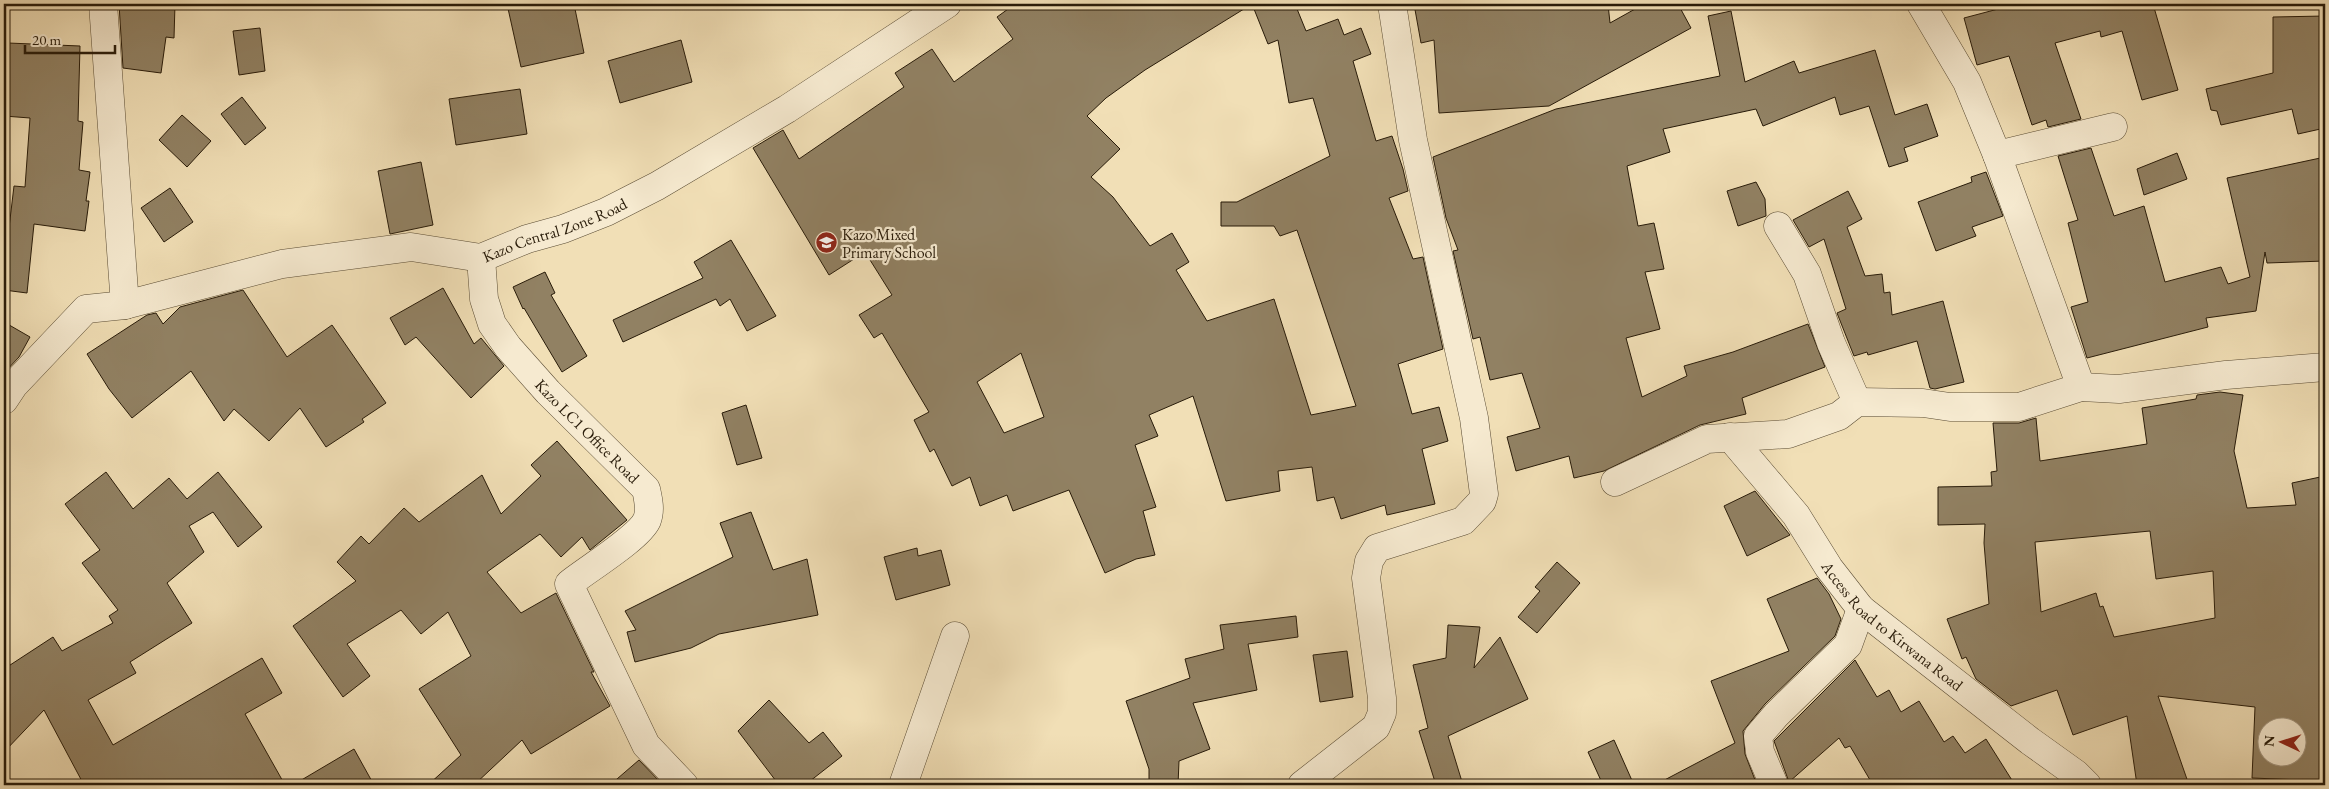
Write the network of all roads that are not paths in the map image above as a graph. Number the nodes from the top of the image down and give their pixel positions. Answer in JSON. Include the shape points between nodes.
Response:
{"nodes":[{"id":1,"x":103,"y":4,"type":"edge"},
{"id":2,"x":947,"y":4,"type":"edge"},
{"id":3,"x":1392,"y":4,"type":"edge"},
{"id":4,"x":1921,"y":4,"type":"edge"},
{"id":5,"x":2112,"y":127,"type":"dead end"},
{"id":6,"x":1997,"y":154,"type":"junction"},
{"id":7,"x":1778,"y":226,"type":"dead end"},
{"id":8,"x":481,"y":258,"type":"junction"},
{"id":9,"x":125,"y":305,"type":"junction"},
{"id":10,"x":2325,"y":367,"type":"edge"},
{"id":11,"x":2081,"y":387,"type":"junction"},
{"id":12,"x":4,"y":400,"type":"edge"},
{"id":13,"x":1857,"y":402,"type":"junction"},
{"id":14,"x":1730,"y":437,"type":"junction"},
{"id":15,"x":1615,"y":482,"type":"dead end"},
{"id":16,"x":1861,"y":609,"type":"junction"},
{"id":17,"x":954,"y":636,"type":"dead end"},
{"id":18,"x":684,"y":785,"type":"edge"},
{"id":19,"x":904,"y":785,"type":"edge"},
{"id":20,"x":1302,"y":785,"type":"edge"},
{"id":21,"x":1774,"y":785,"type":"edge"},
{"id":22,"x":2088,"y":785,"type":"edge"}],
"edges":[{"from":1,"to":9,"type":"street"},
{"from":2,"to":8,"type":"street","name":"Kazo Central Zone Road","via":[[787,109],[656,186],[598,215]]},
{"from":3,"to":20,"type":"street","via":[[1414,140],[1474,418],[1484,494],[1482,501],[1463,521],[1377,548],[1369,561],[1366,578],[1382,713],[1376,726]]},
{"from":4,"to":6,"type":"street","via":[[1967,82]]},
{"from":5,"to":6,"type":"street"},
{"from":6,"to":11,"type":"street"},
{"from":7,"to":13,"type":"street","via":[[1806,274]]},
{"from":8,"to":9,"type":"street","name":"Kazo Central Zone Road","via":[[411,247],[282,264]]},
{"from":8,"to":18,"type":"street","name":"Kazo LC1 Office Road","via":[[484,298],[492,324],[503,340],[548,392],[646,489],[649,503],[647,519],[637,532],[569,584],[646,745]]},
{"from":9,"to":12,"type":"street","name":"Kazo Central Zone Road","via":[[86,309],[14,385]]},
{"from":10,"to":11,"type":"street","via":[[2226,375],[2119,389]]},
{"from":11,"to":13,"type":"street","via":[[2019,407]]},
{"from":13,"to":14,"type":"street","via":[[1839,416],[1788,434]]},
{"from":14,"to":15,"type":"street","via":[[1707,440]]},
{"from":14,"to":16,"type":"street","name":"Access Road to Kirwana Road","via":[[1796,515],[1829,568]]},
{"from":16,"to":21,"type":"street","via":[[1848,645],[1776,714],[1758,736],[1760,752]]},
{"from":16,"to":22,"type":"street","name":"Access Road to Kirwana Road"},
{"from":17,"to":19,"type":"street"}]}
